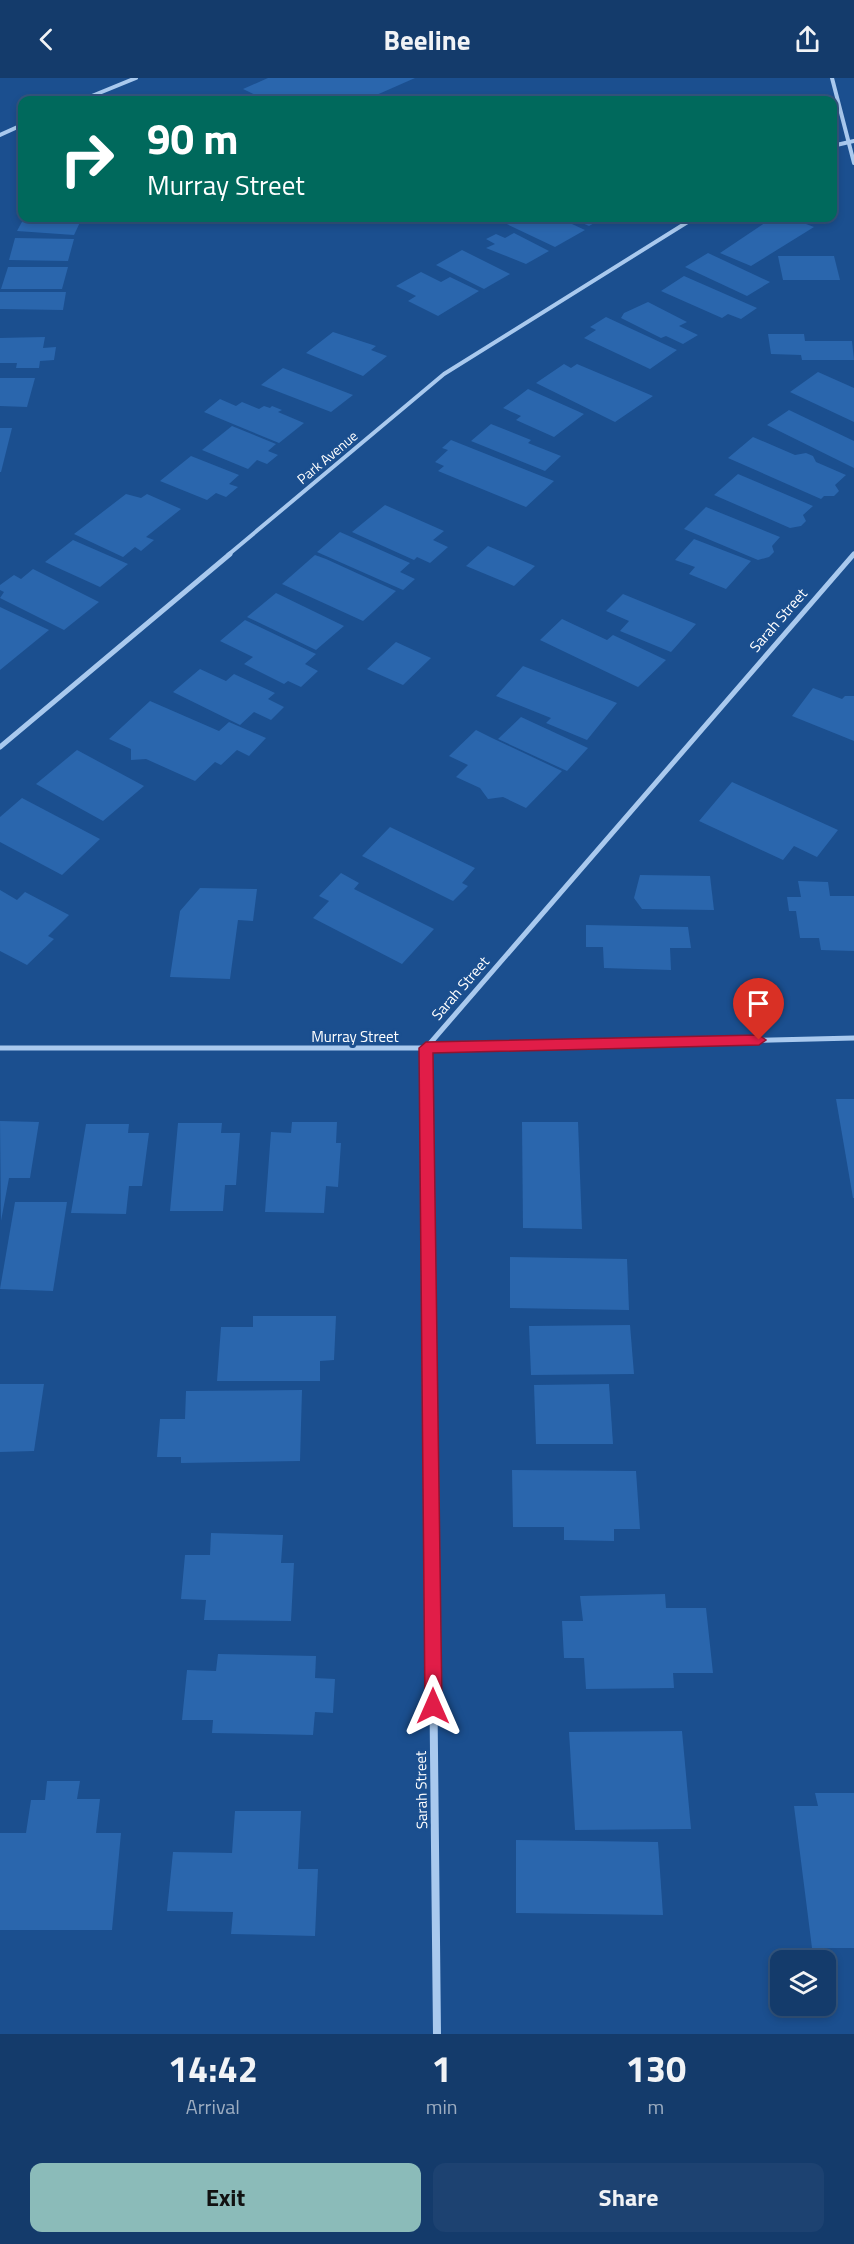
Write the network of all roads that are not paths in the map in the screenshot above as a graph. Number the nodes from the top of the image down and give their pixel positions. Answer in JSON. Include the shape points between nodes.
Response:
{"nodes":[{"id":1,"x":136,"y":78,"type":"edge"},
{"id":2,"x":832,"y":78,"type":"edge"},
{"id":3,"x":92,"y":96,"type":"edge"},
{"id":4,"x":837,"y":96,"type":"edge"},
{"id":5,"x":837,"y":98,"type":"edge"},
{"id":6,"x":18,"y":127,"type":"edge"},
{"id":7,"x":0,"y":135,"type":"edge"},
{"id":8,"x":848,"y":141,"type":"junction"},
{"id":9,"x":854,"y":141,"type":"edge"},
{"id":10,"x":837,"y":144,"type":"edge"},
{"id":11,"x":854,"y":163,"type":"edge"},
{"id":12,"x":688,"y":222,"type":"edge"},
{"id":13,"x":854,"y":554,"type":"edge"},
{"id":14,"x":0,"y":747,"type":"edge"},
{"id":15,"x":854,"y":1038,"type":"edge"},
{"id":16,"x":0,"y":1048,"type":"edge"},
{"id":17,"x":426,"y":1048,"type":"junction"},
{"id":18,"x":436,"y":2034,"type":"edge"}],
"edges":[{"from":1,"to":3,"type":"street"},
{"from":2,"to":4,"type":"street"},
{"from":5,"to":8,"type":"street"},
{"from":6,"to":7,"type":"street"},
{"from":8,"to":9,"type":"street"},
{"from":8,"to":10,"type":"street"},
{"from":8,"to":11,"type":"street"},
{"from":12,"to":14,"type":"street","name":"Park Avenue","via":[[444,375]]},
{"from":13,"to":17,"type":"street","name":"Sarah Street"},
{"from":15,"to":17,"type":"street","name":"Murray Street"},
{"from":16,"to":17,"type":"street","name":"Murray Street"},
{"from":17,"to":18,"type":"street","name":"Sarah Street"}]}
